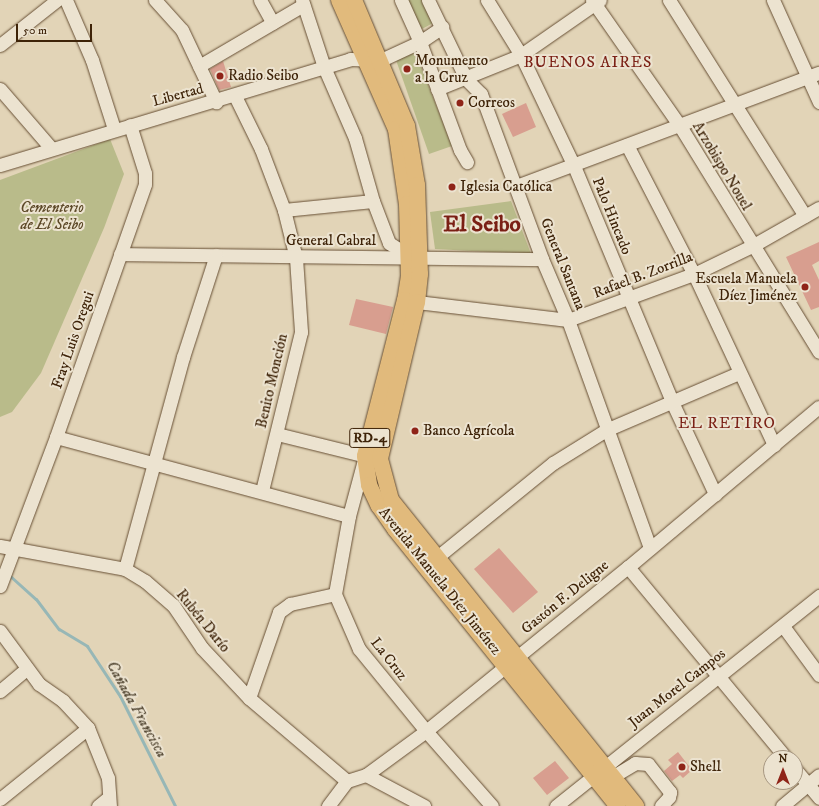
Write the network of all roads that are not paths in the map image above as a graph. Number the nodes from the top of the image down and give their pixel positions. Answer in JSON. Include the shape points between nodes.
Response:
{"nodes":[{"id":1,"x":58,"y":0,"type":"edge"},
{"id":2,"x":66,"y":0,"type":"edge"},
{"id":3,"x":155,"y":0,"type":"edge"},
{"id":4,"x":260,"y":0,"type":"edge"},
{"id":5,"x":339,"y":0,"type":"edge"},
{"id":6,"x":354,"y":0,"type":"edge"},
{"id":7,"x":401,"y":0,"type":"edge"},
{"id":8,"x":428,"y":0,"type":"edge"},
{"id":9,"x":486,"y":0,"type":"edge"},
{"id":10,"x":669,"y":0,"type":"edge"},
{"id":11,"x":773,"y":0,"type":"edge"},
{"id":12,"x":596,"y":1,"type":"edge"},
{"id":13,"x":303,"y":2,"type":"edge"},
{"id":14,"x":273,"y":23,"type":"junction"},
{"id":15,"x":442,"y":27,"type":"junction"},
{"id":16,"x":420,"y":42,"type":"junction"},
{"id":17,"x":0,"y":45,"type":"edge"},
{"id":18,"x":521,"y":55,"type":"junction"},
{"id":19,"x":373,"y":59,"type":"junction"},
{"id":20,"x":199,"y":66,"type":"junction"},
{"id":21,"x":324,"y":67,"type":"junction"},
{"id":22,"x":819,"y":73,"type":"edge"},
{"id":23,"x":806,"y":78,"type":"junction"},
{"id":24,"x":466,"y":79,"type":"junction"},
{"id":25,"x":437,"y":89,"type":"junction"},
{"id":26,"x":0,"y":90,"type":"edge"},
{"id":27,"x":235,"y":96,"type":"junction"},
{"id":28,"x":216,"y":102,"type":"junction"},
{"id":29,"x":819,"y":102,"type":"edge"},
{"id":30,"x":736,"y":103,"type":"junction"},
{"id":31,"x":130,"y":125,"type":"junction"},
{"id":32,"x":680,"y":126,"type":"junction"},
{"id":33,"x":114,"y":129,"type":"junction"},
{"id":34,"x":627,"y":145,"type":"junction"},
{"id":35,"x":51,"y":148,"type":"junction"},
{"id":36,"x":467,"y":162,"type":"dead end"},
{"id":37,"x":0,"y":165,"type":"edge"},
{"id":38,"x":574,"y":166,"type":"junction"},
{"id":39,"x":516,"y":186,"type":"junction"},
{"id":40,"x":373,"y":201,"type":"junction"},
{"id":41,"x":819,"y":208,"type":"edge"},
{"id":42,"x":284,"y":210,"type":"junction"},
{"id":43,"x":805,"y":216,"type":"junction"},
{"id":44,"x":752,"y":246,"type":"junction"},
{"id":45,"x":120,"y":254,"type":"junction"},
{"id":46,"x":216,"y":255,"type":"junction"},
{"id":47,"x":414,"y":257,"type":"junction"},
{"id":48,"x":296,"y":258,"type":"junction"},
{"id":49,"x":542,"y":259,"type":"junction"},
{"id":50,"x":694,"y":274,"type":"junction"},
{"id":51,"x":628,"y":298,"type":"junction"},
{"id":52,"x":417,"y":302,"type":"junction"},
{"id":53,"x":568,"y":320,"type":"junction"},
{"id":54,"x":819,"y":352,"type":"edge"},
{"id":55,"x":739,"y":373,"type":"junction"},
{"id":56,"x":672,"y":402,"type":"junction"},
{"id":57,"x":819,"y":407,"type":"edge"},
{"id":58,"x":606,"y":430,"type":"junction"},
{"id":59,"x":277,"y":434,"type":"junction"},
{"id":60,"x":56,"y":437,"type":"junction"},
{"id":61,"x":774,"y":444,"type":"junction"},
{"id":62,"x":373,"y":458,"type":"junction"},
{"id":63,"x":153,"y":464,"type":"junction"},
{"id":64,"x":262,"y":491,"type":"junction"},
{"id":65,"x":715,"y":494,"type":"junction"},
{"id":66,"x":349,"y":516,"type":"junction"},
{"id":67,"x":0,"y":546,"type":"edge"},
{"id":68,"x":650,"y":548,"type":"junction"},
{"id":69,"x":14,"y":550,"type":"junction"},
{"id":70,"x":436,"y":558,"type":"junction"},
{"id":71,"x":628,"y":567,"type":"junction"},
{"id":72,"x":125,"y":569,"type":"junction"},
{"id":73,"x":0,"y":586,"type":"edge"},
{"id":74,"x":335,"y":594,"type":"junction"},
{"id":75,"x":819,"y":596,"type":"edge"},
{"id":76,"x":783,"y":626,"type":"junction"},
{"id":77,"x":0,"y":631,"type":"edge"},
{"id":78,"x":512,"y":661,"type":"junction"},
{"id":79,"x":28,"y":668,"type":"junction"},
{"id":80,"x":819,"y":675,"type":"edge"},
{"id":81,"x":717,"y":676,"type":"junction"},
{"id":82,"x":0,"y":691,"type":"edge"},
{"id":83,"x":249,"y":698,"type":"junction"},
{"id":84,"x":88,"y":728,"type":"junction"},
{"id":85,"x":426,"y":731,"type":"junction"},
{"id":86,"x":779,"y":750,"type":"edge"},
{"id":87,"x":603,"y":773,"type":"junction"},
{"id":88,"x":366,"y":775,"type":"junction"},
{"id":89,"x":819,"y":775,"type":"edge"},
{"id":90,"x":803,"y":778,"type":"edge"},
{"id":91,"x":347,"y":781,"type":"junction"},
{"id":92,"x":808,"y":784,"type":"junction"},
{"id":93,"x":819,"y":798,"type":"edge"},
{"id":94,"x":0,"y":799,"type":"edge"},
{"id":95,"x":105,"y":803,"type":"edge"},
{"id":96,"x":328,"y":806,"type":"edge"},
{"id":97,"x":424,"y":806,"type":"edge"},
{"id":98,"x":492,"y":806,"type":"edge"},
{"id":99,"x":556,"y":806,"type":"edge"},
{"id":100,"x":618,"y":806,"type":"edge"},
{"id":101,"x":636,"y":806,"type":"edge"},
{"id":102,"x":661,"y":806,"type":"edge"},
{"id":103,"x":782,"y":806,"type":"edge"}],
"edges":[{"from":1,"to":17,"type":"street"},
{"from":2,"to":33,"type":"street","via":[[92,60]]},
{"from":3,"to":20,"type":"street","via":[[182,30]]},
{"from":4,"to":14,"type":"street"},
{"from":5,"to":19,"type":"main road","name":"Avenida Manuela Díez Jiménez","number":"RD-4"},
{"from":6,"to":19,"type":"main road","name":"Avenida Manuela Díez Jiménez","number":"RD-4"},
{"from":7,"to":16,"type":"street"},
{"from":8,"to":15,"type":"street","name":"General Santana"},
{"from":9,"to":18,"type":"street","name":"Palo Hincado"},
{"from":10,"to":30,"type":"street"},
{"from":11,"to":23,"type":"street"},
{"from":12,"to":18,"type":"street"},
{"from":12,"to":32,"type":"street","name":"Arzobispo Nouel"},
{"from":13,"to":14,"type":"street"},
{"from":13,"to":21,"type":"street"},
{"from":14,"to":20,"type":"street"},
{"from":15,"to":16,"type":"street"},
{"from":15,"to":24,"type":"street","name":"General Santana"},
{"from":16,"to":19,"type":"street"},
{"from":16,"to":25,"type":"street"},
{"from":18,"to":24,"type":"street"},
{"from":18,"to":38,"type":"street","name":"Palo Hincado"},
{"from":19,"to":21,"type":"street","name":"Libertad","via":[[350,59]]},
{"from":19,"to":47,"type":"main road","name":"Avenida Manuela Díez Jiménez","number":"RD-4","via":[[407,126],[414,162]]},
{"from":20,"to":28,"type":"street"},
{"from":21,"to":27,"type":"street","name":"Libertad"},
{"from":21,"to":40,"type":"street","via":[[355,138]]},
{"from":22,"to":23,"type":"street"},
{"from":23,"to":29,"type":"street"},
{"from":23,"to":30,"type":"street"},
{"from":24,"to":25,"type":"street"},
{"from":24,"to":39,"type":"street","name":"General Santana","via":[[481,94]]},
{"from":25,"to":36,"type":"street"},
{"from":26,"to":35,"type":"street"},
{"from":27,"to":28,"type":"street","name":"Libertad"},
{"from":27,"to":42,"type":"street","name":"Benito Monción","via":[[261,149]]},
{"from":28,"to":31,"type":"street","name":"Libertad"},
{"from":30,"to":32,"type":"street"},
{"from":30,"to":43,"type":"street"},
{"from":31,"to":33,"type":"street","name":"Libertad"},
{"from":31,"to":45,"type":"street","name":"Fray Luis Oregui","via":[[145,173],[145,184]]},
{"from":32,"to":34,"type":"street"},
{"from":32,"to":44,"type":"street","name":"Arzobispo Nouel"},
{"from":33,"to":35,"type":"street","name":"Libertad"},
{"from":34,"to":38,"type":"street"},
{"from":34,"to":50,"type":"street"},
{"from":35,"to":37,"type":"street","name":"Libertad"},
{"from":38,"to":39,"type":"street"},
{"from":38,"to":51,"type":"street","name":"Palo Hincado"},
{"from":39,"to":49,"type":"street","name":"General Santana"},
{"from":40,"to":42,"type":"street"},
{"from":40,"to":47,"type":"street","via":[[389,243]]},
{"from":41,"to":43,"type":"street","name":"Rafael B. Zorrilla"},
{"from":42,"to":48,"type":"street","name":"Benito Monción"},
{"from":43,"to":44,"type":"street","name":"Rafael B. Zorrilla"},
{"from":44,"to":50,"type":"street","name":"Rafael B. Zorrilla"},
{"from":44,"to":54,"type":"street","name":"Arzobispo Nouel"},
{"from":45,"to":46,"type":"street","name":"General Cabral"},
{"from":45,"to":60,"type":"street","name":"Fray Luis Oregui"},
{"from":46,"to":48,"type":"street","name":"General Cabral"},
{"from":46,"to":63,"type":"street"},
{"from":47,"to":48,"type":"street","name":"General Cabral"},
{"from":47,"to":49,"type":"street","name":"General Cabral"},
{"from":47,"to":52,"type":"main road","name":"Avenida Manuela Díez Jiménez","number":"RD-4"},
{"from":47,"to":62,"type":"main road","name":"Avenida Manuela Díez Jiménez","number":"RD-4"},
{"from":48,"to":59,"type":"street","name":"Benito Monción","via":[[301,332]]},
{"from":49,"to":53,"type":"street","name":"General Santana"},
{"from":50,"to":51,"type":"street","name":"Rafael B. Zorrilla"},
{"from":50,"to":55,"type":"street"},
{"from":51,"to":53,"type":"street","name":"Rafael B. Zorrilla"},
{"from":51,"to":56,"type":"street","name":"Palo Hincado"},
{"from":52,"to":53,"type":"street","name":"Rafael B. Zorrilla"},
{"from":52,"to":62,"type":"main road","name":"Avenida Manuela Díez Jiménez","number":"RD-4"},
{"from":53,"to":58,"type":"street","name":"General Santana"},
{"from":55,"to":56,"type":"street"},
{"from":55,"to":61,"type":"street"},
{"from":56,"to":58,"type":"street"},
{"from":56,"to":65,"type":"street","name":"Palo Hincado"},
{"from":57,"to":61,"type":"street","name":"Gastón F. Deligne"},
{"from":58,"to":68,"type":"street","name":"General Santana"},
{"from":58,"to":70,"type":"street","via":[[552,463]]},
{"from":59,"to":62,"type":"street"},
{"from":59,"to":64,"type":"street","name":"Benito Monción"},
{"from":60,"to":63,"type":"street"},
{"from":60,"to":69,"type":"street","name":"Fray Luis Oregui"},
{"from":61,"to":65,"type":"street","name":"Gastón F. Deligne"},
{"from":62,"to":66,"type":"street"},
{"from":62,"to":70,"type":"main road","name":"Avenida Manuela Díez Jiménez","number":"RD-4","via":[[391,500]]},
{"from":62,"to":78,"type":"main road","name":"Avenida Manuela Díez Jiménez","number":"RD-4","via":[[369,484],[379,506]]},
{"from":63,"to":64,"type":"street"},
{"from":63,"to":72,"type":"street"},
{"from":64,"to":66,"type":"street"},
{"from":65,"to":68,"type":"street","name":"Gastón F. Deligne"},
{"from":66,"to":74,"type":"street"},
{"from":67,"to":69,"type":"street","name":"Rubén Darío"},
{"from":68,"to":71,"type":"street","name":"Gastón F. Deligne"},
{"from":69,"to":72,"type":"street","name":"Rubén Darío"},
{"from":69,"to":73,"type":"street","name":"Fray Luis Oregui"},
{"from":70,"to":78,"type":"main road","name":"Avenida Manuela Díez Jiménez","number":"RD-4"},
{"from":71,"to":78,"type":"street","name":"Gastón F. Deligne"},
{"from":71,"to":81,"type":"street"},
{"from":72,"to":83,"type":"street","name":"Rubén Darío","via":[[145,581],[173,605],[202,648]]},
{"from":74,"to":83,"type":"street","via":[[290,604],[279,612]]},
{"from":74,"to":85,"type":"street","name":"La Cruz","via":[[359,649]]},
{"from":75,"to":76,"type":"street","name":"Juan Morel Campos"},
{"from":76,"to":80,"type":"street"},
{"from":76,"to":81,"type":"street","name":"Juan Morel Campos"},
{"from":77,"to":79,"type":"street"},
{"from":78,"to":85,"type":"street","name":"Gastón F. Deligne"},
{"from":78,"to":87,"type":"main road","name":"Avenida Manuela Díez Jiménez","number":"RD-4"},
{"from":79,"to":82,"type":"street"},
{"from":79,"to":84,"type":"street","via":[[39,684],[63,701]]},
{"from":81,"to":86,"type":"street"},
{"from":81,"to":87,"type":"street","name":"Juan Morel Campos"},
{"from":83,"to":91,"type":"street","name":"Rubén Darío"},
{"from":84,"to":94,"type":"street"},
{"from":84,"to":95,"type":"street","via":[[108,778]]},
{"from":85,"to":88,"type":"street","name":"Gastón F. Deligne"},
{"from":85,"to":98,"type":"street","name":"La Cruz"},
{"from":87,"to":99,"type":"street","name":"Juan Morel Campos"},
{"from":87,"to":100,"type":"main road","name":"Avenida Manuela Díez Jiménez","number":"RD-4"},
{"from":87,"to":101,"type":"main road","name":"Avenida Manuela Díez Jiménez","number":"RD-4"},
{"from":87,"to":102,"type":"street","via":[[635,763],[648,764],[670,792],[670,797]]},
{"from":88,"to":91,"type":"street","name":"Gastón F. Deligne"},
{"from":88,"to":97,"type":"street"},
{"from":89,"to":92,"type":"street"},
{"from":90,"to":92,"type":"street"},
{"from":91,"to":96,"type":"street"},
{"from":92,"to":93,"type":"street"},
{"from":92,"to":103,"type":"street"}]}
